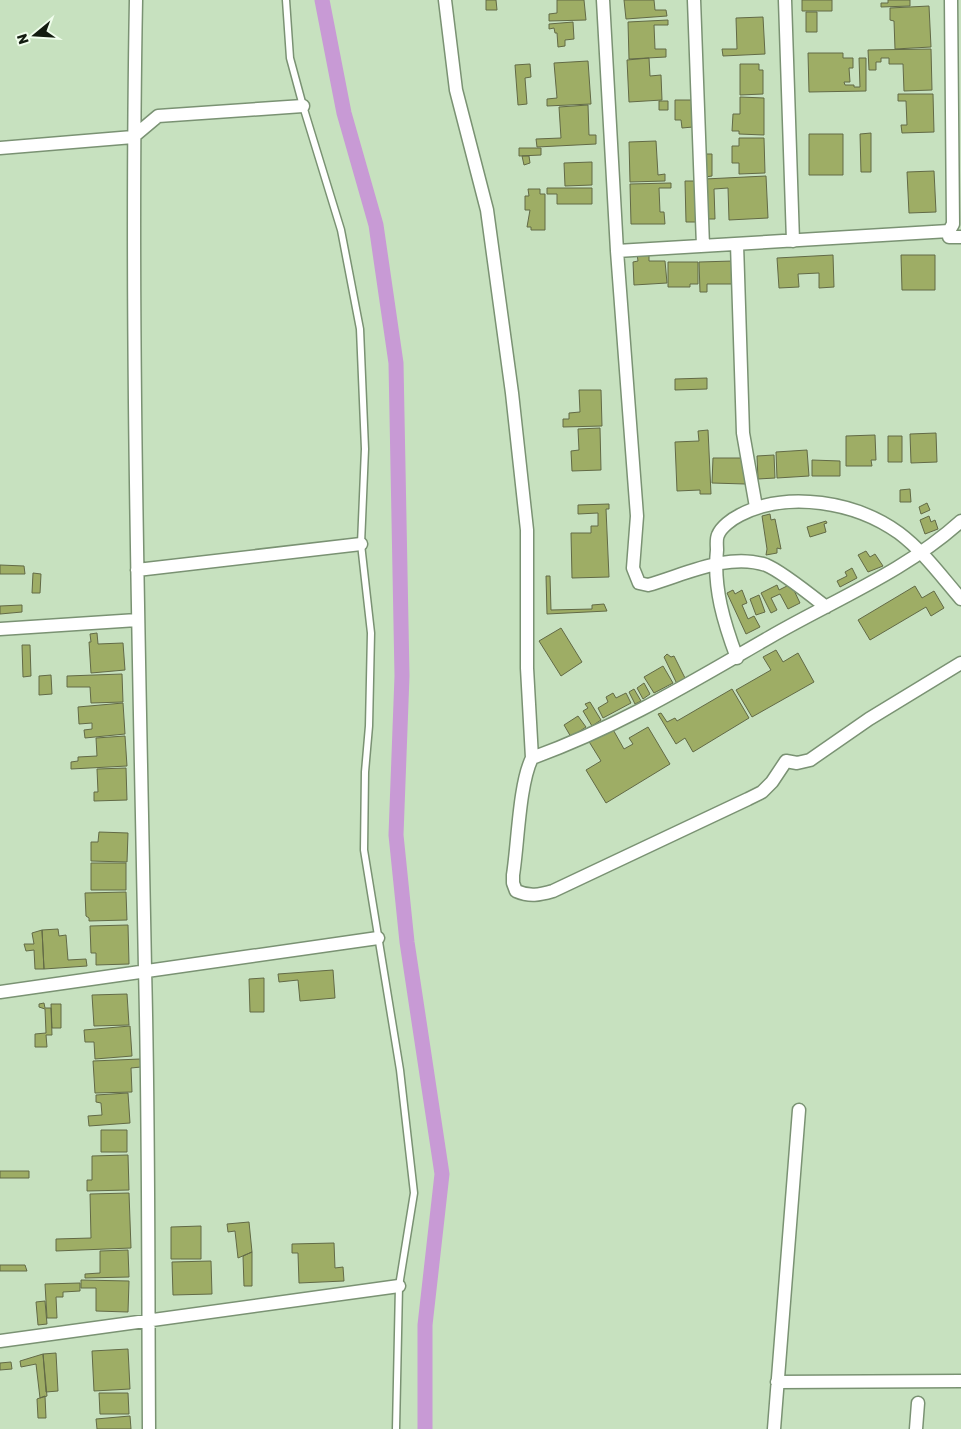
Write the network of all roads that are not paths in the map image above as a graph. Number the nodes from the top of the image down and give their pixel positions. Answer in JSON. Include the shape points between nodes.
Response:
{"nodes":[{"id":1,"x":136,"y":0,"type":"edge"},
{"id":2,"x":286,"y":0,"type":"edge"},
{"id":3,"x":445,"y":0,"type":"edge"},
{"id":4,"x":603,"y":0,"type":"edge"},
{"id":5,"x":694,"y":0,"type":"edge"},
{"id":6,"x":785,"y":0,"type":"edge"},
{"id":7,"x":951,"y":0,"type":"edge"},
{"id":8,"x":303,"y":106,"type":"junction"},
{"id":9,"x":133,"y":137,"type":"junction"},
{"id":10,"x":0,"y":148,"type":"edge"},
{"id":11,"x":949,"y":231,"type":"junction"},
{"id":12,"x":961,"y":237,"type":"edge"},
{"id":13,"x":794,"y":241,"type":"junction"},
{"id":14,"x":737,"y":244,"type":"junction"},
{"id":15,"x":703,"y":246,"type":"junction"},
{"id":16,"x":617,"y":251,"type":"junction"},
{"id":17,"x":756,"y":507,"type":"junction"},
{"id":18,"x":961,"y":521,"type":"edge"},
{"id":19,"x":361,"y":544,"type":"junction"},
{"id":20,"x":920,"y":552,"type":"junction"},
{"id":21,"x":715,"y":565,"type":"junction"},
{"id":22,"x":137,"y":570,"type":"junction"},
{"id":23,"x":961,"y":600,"type":"edge"},
{"id":24,"x":826,"y":607,"type":"junction"},
{"id":25,"x":137,"y":620,"type":"junction"},
{"id":26,"x":0,"y":629,"type":"edge"},
{"id":27,"x":737,"y":658,"type":"junction"},
{"id":28,"x":961,"y":663,"type":"edge"},
{"id":29,"x":532,"y":758,"type":"junction"},
{"id":30,"x":378,"y":938,"type":"junction"},
{"id":31,"x":146,"y":972,"type":"junction"},
{"id":32,"x":0,"y":992,"type":"edge"},
{"id":33,"x":799,"y":1110,"type":"dead end"},
{"id":34,"x":399,"y":1286,"type":"junction"},
{"id":35,"x":149,"y":1321,"type":"junction"},
{"id":36,"x":0,"y":1341,"type":"edge"},
{"id":37,"x":961,"y":1381,"type":"edge"},
{"id":38,"x":777,"y":1382,"type":"junction"},
{"id":39,"x":918,"y":1403,"type":"dead end"},
{"id":40,"x":149,"y":1429,"type":"edge"},
{"id":41,"x":396,"y":1429,"type":"edge"},
{"id":42,"x":774,"y":1429,"type":"edge"},
{"id":43,"x":916,"y":1429,"type":"edge"}],
"edges":[{"from":1,"to":9,"type":"street"},
{"from":2,"to":8,"type":"lane","via":[[290,58]]},
{"from":3,"to":29,"type":"street","via":[[456,90],[487,210],[512,393],[527,530],[526,668]]},
{"from":4,"to":16,"type":"street"},
{"from":5,"to":15,"type":"street"},
{"from":6,"to":13,"type":"street"},
{"from":7,"to":11,"type":"street","via":[[953,224]]},
{"from":8,"to":9,"type":"street","via":[[158,116]]},
{"from":8,"to":19,"type":"lane","via":[[342,230],[360,329],[365,449]]},
{"from":9,"to":10,"type":"street"},
{"from":9,"to":22,"type":"street"},
{"from":11,"to":12,"type":"street","via":[[949,237]]},
{"from":11,"to":13,"type":"street"},
{"from":13,"to":14,"type":"street"},
{"from":14,"to":15,"type":"street"},
{"from":14,"to":17,"type":"street","via":[[744,433]]},
{"from":15,"to":16,"type":"street"},
{"from":16,"to":21,"type":"street","via":[[637,516],[635,576],[639,583],[648,585]]},
{"from":17,"to":20,"type":"street","via":[[800,501],[834,506],[871,518],[898,532]]},
{"from":17,"to":21,"type":"street","via":[[731,520],[718,535]]},
{"from":18,"to":20,"type":"street"},
{"from":19,"to":22,"type":"street"},
{"from":19,"to":30,"type":"lane","via":[[371,633],[369,726],[364,772],[364,850]]},
{"from":20,"to":23,"type":"street"},
{"from":20,"to":24,"type":"street"},
{"from":21,"to":24,"type":"street","via":[[746,560],[768,566]]},
{"from":21,"to":27,"type":"street","via":[[718,594]]},
{"from":22,"to":25,"type":"street"},
{"from":24,"to":27,"type":"street"},
{"from":25,"to":26,"type":"street"},
{"from":25,"to":31,"type":"street"},
{"from":27,"to":29,"type":"street","via":[[653,705],[578,741]]},
{"from":28,"to":29,"type":"street","via":[[810,760],[786,761],[772,782],[755,796],[538,896],[521,893],[513,883],[524,791]]},
{"from":30,"to":31,"type":"street"},
{"from":30,"to":34,"type":"lane","via":[[400,1070],[414,1193]]},
{"from":31,"to":32,"type":"street"},
{"from":31,"to":35,"type":"street"},
{"from":33,"to":38,"type":"street"},
{"from":34,"to":35,"type":"street"},
{"from":34,"to":41,"type":"lane"},
{"from":35,"to":36,"type":"street"},
{"from":35,"to":40,"type":"street"},
{"from":37,"to":38,"type":"street"},
{"from":38,"to":42,"type":"street"},
{"from":39,"to":43,"type":"street"}]}
